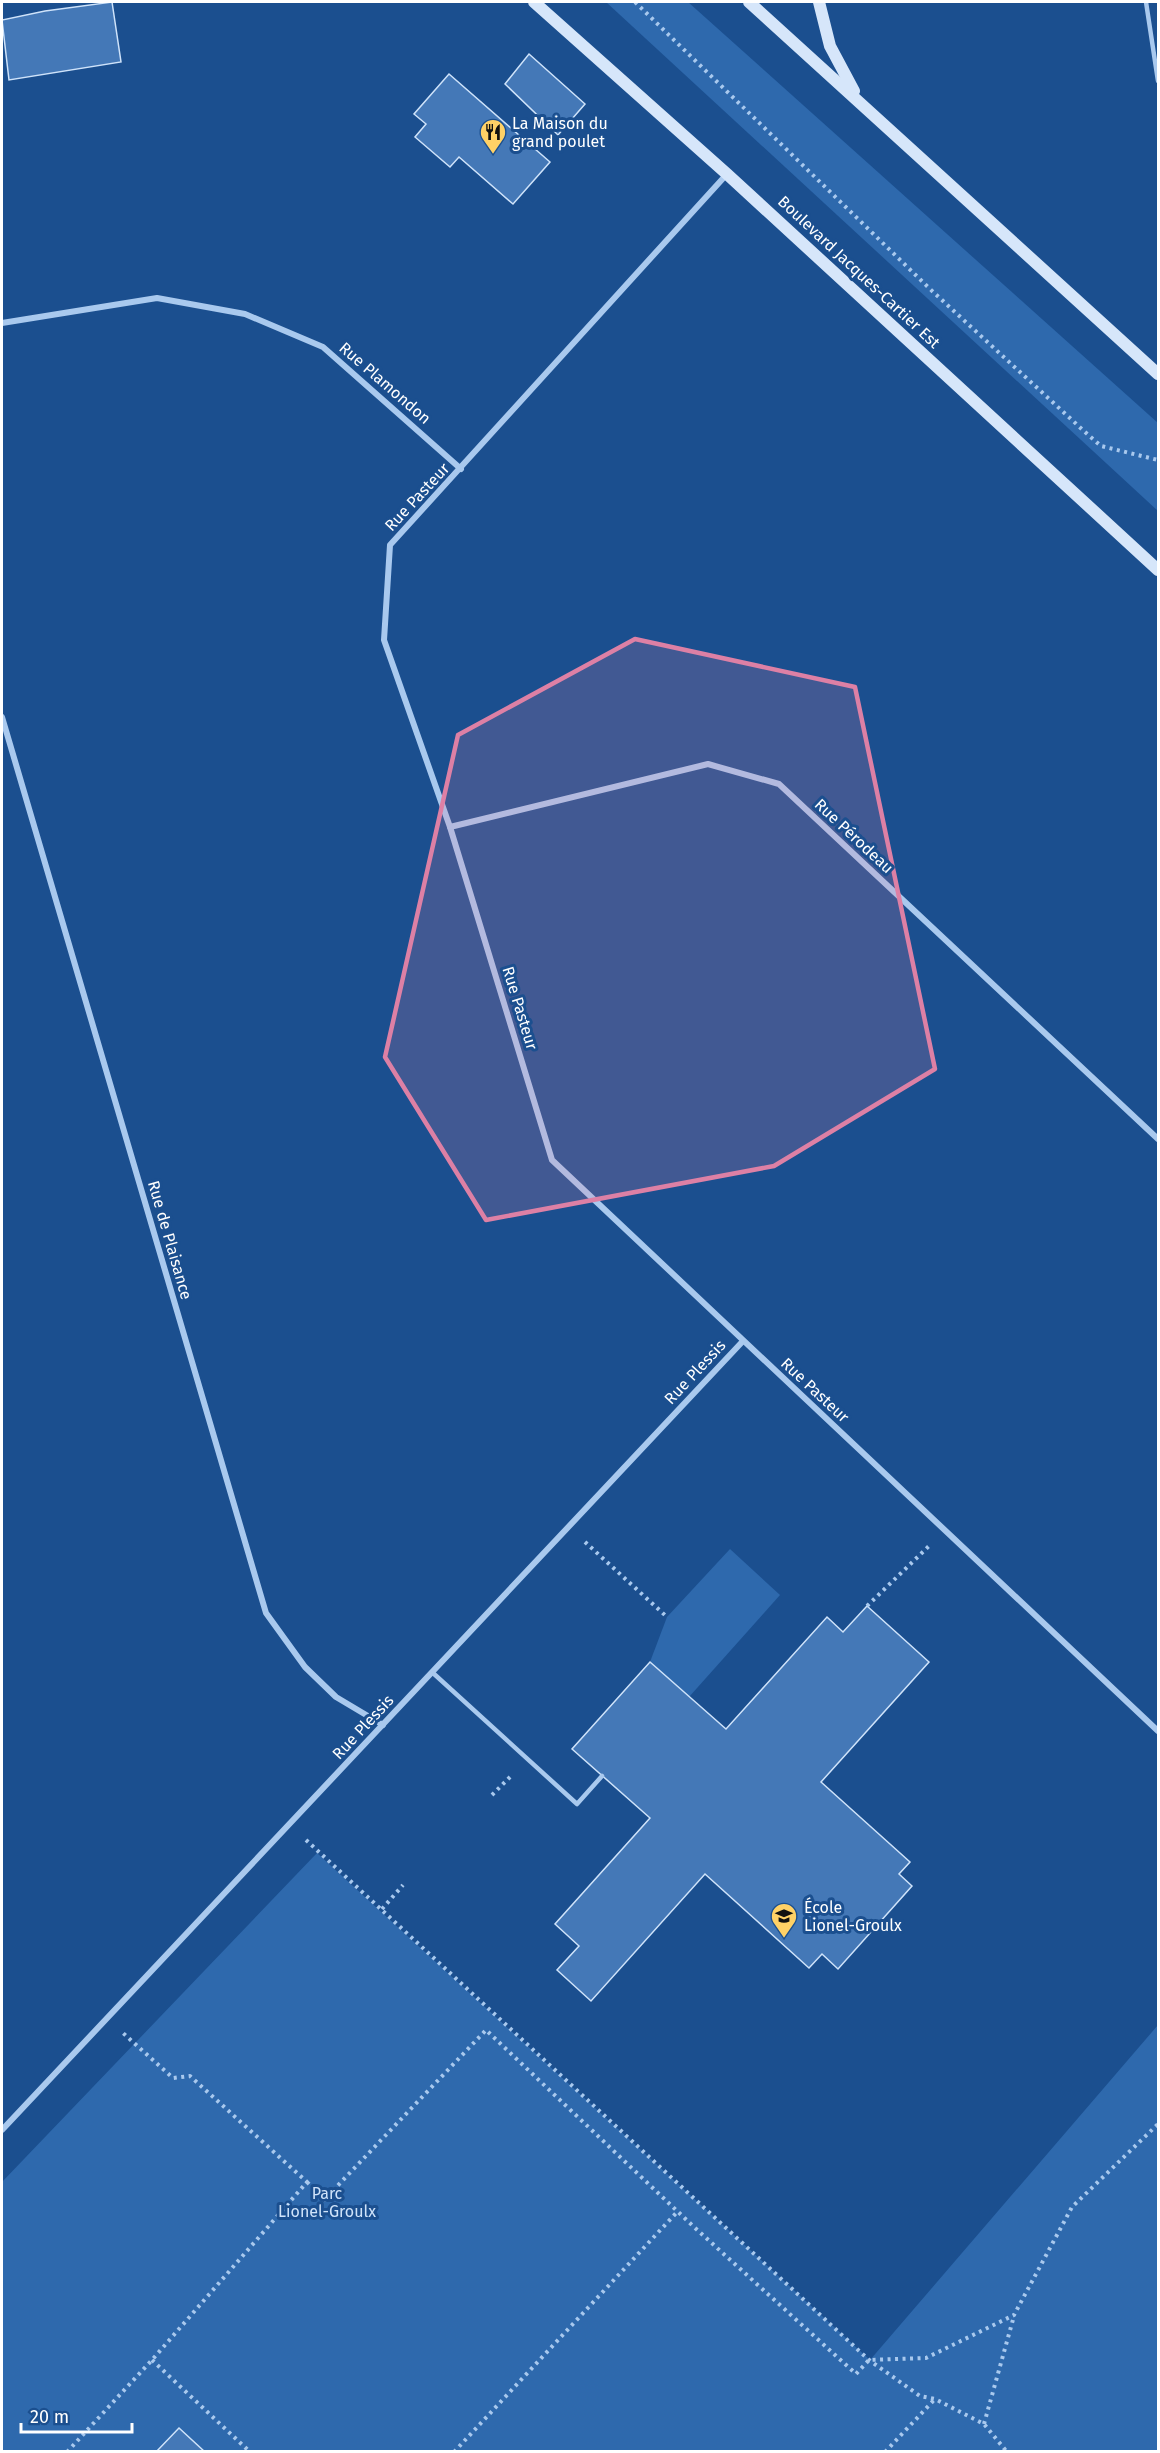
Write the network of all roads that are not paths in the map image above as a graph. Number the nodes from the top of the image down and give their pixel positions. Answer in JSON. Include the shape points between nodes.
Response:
{"nodes":[{"id":1,"x":534,"y":2,"type":"edge"},
{"id":2,"x":749,"y":2,"type":"edge"},
{"id":3,"x":819,"y":2,"type":"edge"},
{"id":4,"x":1146,"y":2,"type":"edge"},
{"id":5,"x":1158,"y":81,"type":"edge"},
{"id":6,"x":859,"y":100,"type":"junction"},
{"id":7,"x":727,"y":174,"type":"junction"},
{"id":8,"x":2,"y":323,"type":"edge"},
{"id":9,"x":1158,"y":374,"type":"edge"},
{"id":10,"x":461,"y":469,"type":"junction"},
{"id":11,"x":1158,"y":570,"type":"edge"},
{"id":12,"x":2,"y":717,"type":"edge"},
{"id":13,"x":450,"y":827,"type":"junction"},
{"id":14,"x":1158,"y":1139,"type":"edge"},
{"id":15,"x":743,"y":1341,"type":"junction"},
{"id":16,"x":433,"y":1673,"type":"junction"},
{"id":17,"x":383,"y":1725,"type":"junction"},
{"id":18,"x":1158,"y":1731,"type":"edge"},
{"id":19,"x":602,"y":1776,"type":"dead end"},
{"id":20,"x":2,"y":2130,"type":"edge"}],
"edges":[{"from":1,"to":7,"type":"main road","name":"Boulevard Jacques-Cartier Est"},
{"from":2,"to":6,"type":"main road"},
{"from":3,"to":6,"type":"main road","via":[[830,46]]},
{"from":4,"to":5,"type":"lane"},
{"from":6,"to":9,"type":"main road"},
{"from":7,"to":10,"type":"street","name":"Rue Pasteur"},
{"from":7,"to":11,"type":"main road","name":"Boulevard Jacques-Cartier Est"},
{"from":8,"to":10,"type":"street","name":"Rue Plamondon","via":[[157,298],[245,314],[323,347]]},
{"from":10,"to":13,"type":"street","name":"Rue Pasteur","via":[[390,545],[384,640]]},
{"from":12,"to":17,"type":"street","name":"Rue de Plaisance","via":[[266,1613],[305,1667],[336,1697]]},
{"from":13,"to":14,"type":"street","name":"Rue Pérodeau","via":[[708,764],[779,784]]},
{"from":13,"to":15,"type":"street","name":"Rue Pasteur","via":[[552,1160]]},
{"from":15,"to":16,"type":"street","name":"Rue Plessis"},
{"from":15,"to":18,"type":"street","name":"Rue Pasteur"},
{"from":16,"to":17,"type":"street","name":"Rue Plessis"},
{"from":16,"to":19,"type":"lane","via":[[577,1804]]},
{"from":17,"to":20,"type":"street","name":"Rue Plessis"}]}
